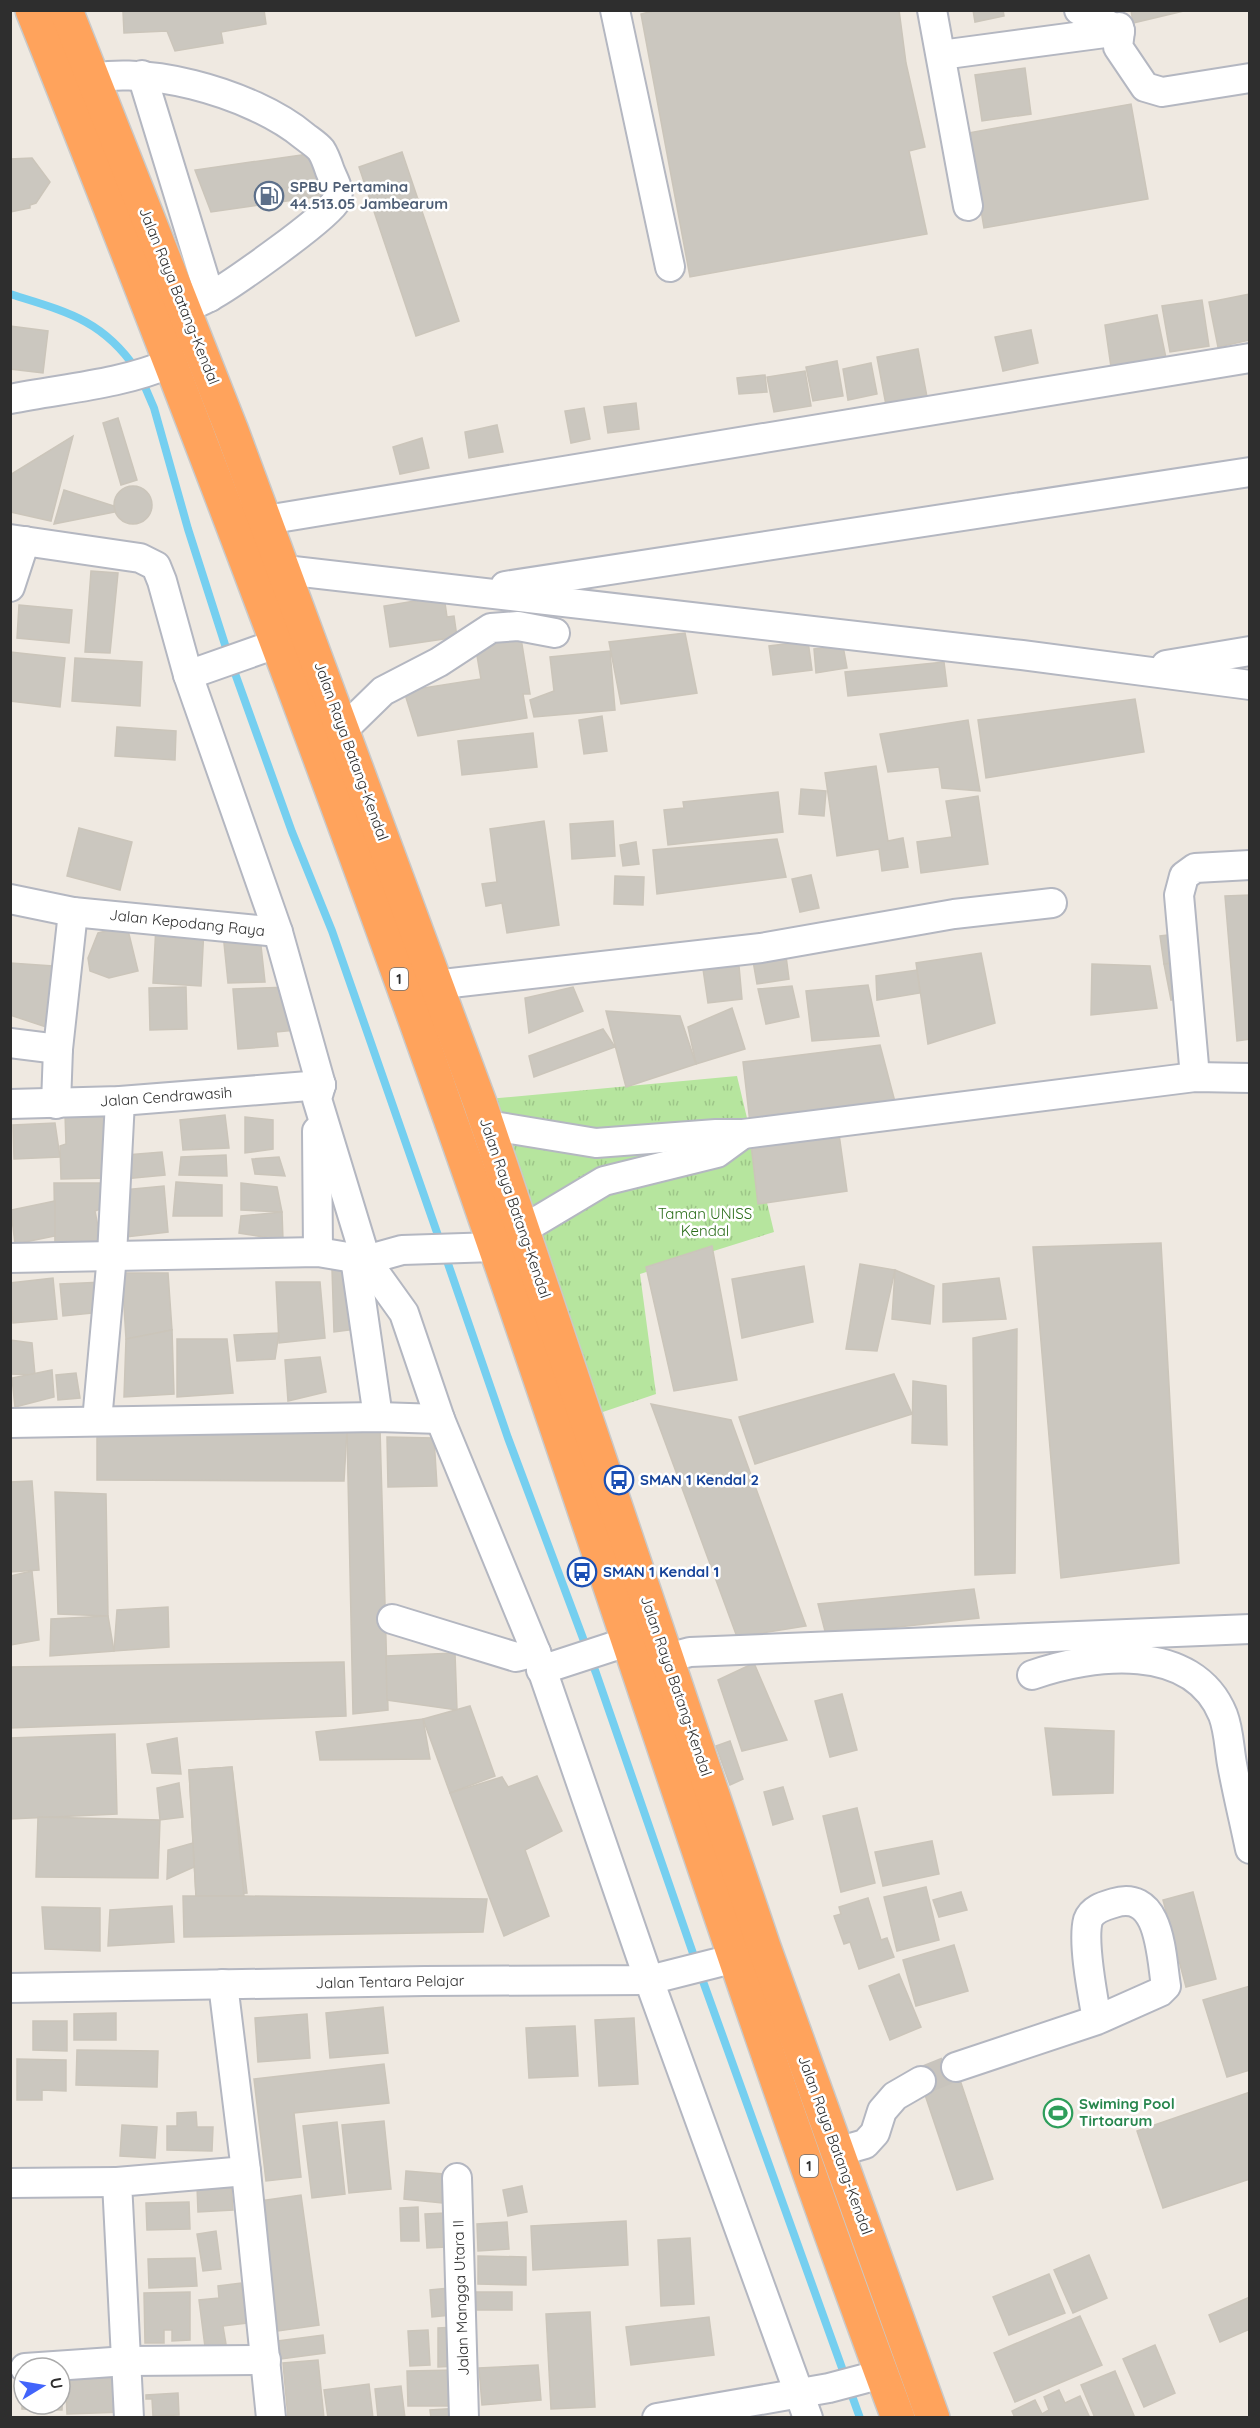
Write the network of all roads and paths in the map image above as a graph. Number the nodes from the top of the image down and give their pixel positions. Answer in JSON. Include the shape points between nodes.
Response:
{"nodes":[{"id":1,"x":32,"y":10,"type":"edge"},
{"id":2,"x":66,"y":10,"type":"edge"},
{"id":3,"x":932,"y":10,"type":"edge"},
{"id":4,"x":1079,"y":10,"type":"edge"},
{"id":5,"x":619,"y":11,"type":"edge"},
{"id":6,"x":1118,"y":21,"type":"edge"},
{"id":7,"x":940,"y":55,"type":"junction"},
{"id":8,"x":142,"y":75,"type":"junction"},
{"id":9,"x":1250,"y":78,"type":"edge"},
{"id":10,"x":77,"y":81,"type":"junction"},
{"id":11,"x":968,"y":206,"type":"dead end"},
{"id":12,"x":670,"y":267,"type":"dead end"},
{"id":13,"x":197,"y":302,"type":"junction"},
{"id":14,"x":152,"y":321,"type":"junction"},
{"id":15,"x":1250,"y":358,"type":"edge"},
{"id":16,"x":161,"y":367,"type":"junction"},
{"id":17,"x":10,"y":399,"type":"edge"},
{"id":18,"x":1250,"y":472,"type":"edge"},
{"id":19,"x":266,"y":520,"type":"junction"},
{"id":20,"x":18,"y":540,"type":"edge"},
{"id":21,"x":285,"y":570,"type":"junction"},
{"id":22,"x":10,"y":587,"type":"edge"},
{"id":23,"x":464,"y":591,"type":"junction"},
{"id":24,"x":555,"y":633,"type":"dead end"},
{"id":25,"x":276,"y":644,"type":"junction"},
{"id":26,"x":1250,"y":651,"type":"edge"},
{"id":27,"x":1137,"y":670,"type":"junction"},
{"id":28,"x":195,"y":674,"type":"junction"},
{"id":29,"x":1250,"y":685,"type":"edge"},
{"id":30,"x":343,"y":730,"type":"junction"},
{"id":31,"x":1250,"y":865,"type":"edge"},
{"id":32,"x":10,"y":899,"type":"edge"},
{"id":33,"x":1052,"y":903,"type":"dead end"},
{"id":34,"x":73,"y":912,"type":"junction"},
{"id":35,"x":278,"y":932,"type":"junction"},
{"id":36,"x":436,"y":986,"type":"junction"},
{"id":37,"x":402,"y":987,"type":"junction"},
{"id":38,"x":10,"y":1043,"type":"edge"},
{"id":39,"x":58,"y":1049,"type":"junction"},
{"id":40,"x":1195,"y":1077,"type":"junction"},
{"id":41,"x":1250,"y":1078,"type":"edge"},
{"id":42,"x":319,"y":1092,"type":"junction"},
{"id":43,"x":120,"y":1101,"type":"junction"},
{"id":44,"x":10,"y":1104,"type":"edge"},
{"id":45,"x":56,"y":1104,"type":"junction"},
{"id":46,"x":487,"y":1125,"type":"junction"},
{"id":47,"x":743,"y":1134,"type":"junction"},
{"id":48,"x":596,"y":1143,"type":"junction"},
{"id":49,"x":604,"y":1181,"type":"junction"},
{"id":50,"x":522,"y":1230,"type":"junction"},
{"id":51,"x":495,"y":1247,"type":"junction"},
{"id":52,"x":318,"y":1252,"type":"junction"},
{"id":53,"x":112,"y":1256,"type":"junction"},
{"id":54,"x":10,"y":1258,"type":"edge"},
{"id":55,"x":361,"y":1259,"type":"junction"},
{"id":56,"x":378,"y":1417,"type":"junction"},
{"id":57,"x":440,"y":1419,"type":"junction"},
{"id":58,"x":97,"y":1421,"type":"junction"},
{"id":59,"x":10,"y":1423,"type":"edge"},
{"id":60,"x":392,"y":1620,"type":"dead end"},
{"id":61,"x":1250,"y":1629,"type":"edge"},
{"id":62,"x":630,"y":1641,"type":"junction"},
{"id":63,"x":667,"y":1658,"type":"junction"},
{"id":64,"x":544,"y":1663,"type":"junction"},
{"id":65,"x":1032,"y":1675,"type":"dead end"},
{"id":66,"x":1250,"y":1849,"type":"edge"},
{"id":67,"x":736,"y":1956,"type":"junction"},
{"id":68,"x":656,"y":1978,"type":"junction"},
{"id":69,"x":223,"y":1984,"type":"junction"},
{"id":70,"x":10,"y":1988,"type":"edge"},
{"id":71,"x":1097,"y":2020,"type":"dead end"},
{"id":72,"x":956,"y":2067,"type":"tunnel mouth"},
{"id":73,"x":921,"y":2081,"type":"tunnel mouth"},
{"id":74,"x":837,"y":2152,"type":"junction"},
{"id":75,"x":246,"y":2171,"type":"junction"},
{"id":76,"x":457,"y":2178,"type":"dead end"},
{"id":77,"x":117,"y":2182,"type":"junction"},
{"id":78,"x":10,"y":2183,"type":"edge"},
{"id":79,"x":266,"y":2360,"type":"junction"},
{"id":80,"x":127,"y":2361,"type":"junction"},
{"id":81,"x":72,"y":2365,"type":"edge"},
{"id":82,"x":869,"y":2377,"type":"junction"},
{"id":83,"x":803,"y":2405,"type":"edge"},
{"id":84,"x":129,"y":2418,"type":"edge"},
{"id":85,"x":271,"y":2418,"type":"edge"},
{"id":86,"x":464,"y":2418,"type":"edge"},
{"id":87,"x":657,"y":2418,"type":"edge"},
{"id":88,"x":898,"y":2418,"type":"edge"},
{"id":89,"x":933,"y":2418,"type":"edge"}],
"edges":[{"from":1,"to":10,"type":"highway","name":"Jalan Raya Batang-Kendal","number":"1"},
{"from":2,"to":10,"type":"highway","name":"Jalan Raya Batang-Kendal","number":"1"},
{"from":3,"to":7,"type":"street"},
{"from":4,"to":6,"type":"street"},
{"from":5,"to":12,"type":"street"},
{"from":6,"to":7,"type":"street"},
{"from":6,"to":9,"type":"street","via":[[1118,47],[1145,87],[1162,92]]},
{"from":7,"to":11,"type":"street"},
{"from":8,"to":10,"type":"street"},
{"from":8,"to":13,"type":"street"},
{"from":8,"to":13,"type":"street","via":[[223,93],[288,122],[321,150],[338,190],[336,201],[318,220]]},
{"from":10,"to":13,"type":"highway","name":"Jalan Raya Batang-Kendal","number":"1"},
{"from":10,"to":14,"type":"highway","name":"Jalan Raya Batang-Kendal","number":"1"},
{"from":13,"to":14,"type":"street"},
{"from":13,"to":19,"type":"highway","name":"Jalan Raya Batang-Kendal","number":"1"},
{"from":14,"to":16,"type":"highway","name":"Jalan Raya Batang-Kendal","number":"1"},
{"from":15,"to":19,"type":"street"},
{"from":16,"to":17,"type":"street","via":[[97,385]]},
{"from":16,"to":25,"type":"highway","name":"Jalan Raya Batang-Kendal","number":"1"},
{"from":18,"to":23,"type":"street"},
{"from":19,"to":21,"type":"highway","name":"Jalan Raya Batang-Kendal","number":"1"},
{"from":20,"to":22,"type":"street"},
{"from":20,"to":28,"type":"street","via":[[140,558],[156,566]]},
{"from":21,"to":23,"type":"street"},
{"from":21,"to":30,"type":"highway","name":"Jalan Raya Batang-Kendal","number":"1"},
{"from":23,"to":27,"type":"street"},
{"from":24,"to":30,"type":"street","via":[[518,626],[491,628],[382,692]]},
{"from":25,"to":28,"type":"street"},
{"from":25,"to":37,"type":"highway","name":"Jalan Raya Batang-Kendal","number":"1"},
{"from":26,"to":27,"type":"street"},
{"from":27,"to":29,"type":"street"},
{"from":28,"to":35,"type":"street"},
{"from":30,"to":36,"type":"highway","name":"Jalan Raya Batang-Kendal","number":"1"},
{"from":31,"to":40,"type":"street","via":[[1195,868],[1184,876],[1179,895]]},
{"from":32,"to":34,"type":"street","name":"Jalan Kepodang Raya"},
{"from":33,"to":36,"type":"street","via":[[954,914],[761,948]]},
{"from":34,"to":35,"type":"street","name":"Jalan Kepodang Raya"},
{"from":34,"to":39,"type":"street"},
{"from":35,"to":42,"type":"street","name":"Jalan Kepodang Raya"},
{"from":36,"to":37,"type":"street"},
{"from":36,"to":46,"type":"highway","name":"Jalan Raya Batang-Kendal","number":"1"},
{"from":37,"to":51,"type":"highway","name":"Jalan Raya Batang-Kendal","number":"1"},
{"from":38,"to":39,"type":"street"},
{"from":39,"to":45,"type":"street"},
{"from":40,"to":41,"type":"street"},
{"from":40,"to":47,"type":"street"},
{"from":42,"to":43,"type":"street","name":"Jalan Cendrawasih"},
{"from":42,"to":52,"type":"street"},
{"from":42,"to":55,"type":"street"},
{"from":43,"to":45,"type":"street","name":"Jalan Cendrawasih"},
{"from":43,"to":53,"type":"street"},
{"from":44,"to":45,"type":"street","name":"Jalan Cendrawasih"},
{"from":46,"to":48,"type":"street"},
{"from":46,"to":50,"type":"highway","name":"Jalan Raya Batang-Kendal","number":"1"},
{"from":47,"to":48,"type":"street"},
{"from":47,"to":49,"type":"street","via":[[717,1154]]},
{"from":48,"to":49,"type":"street"},
{"from":49,"to":50,"type":"street"},
{"from":50,"to":63,"type":"highway","name":"Jalan Raya Batang-Kendal","number":"1"},
{"from":51,"to":55,"type":"street","via":[[402,1250]]},
{"from":51,"to":62,"type":"highway","name":"Jalan Raya Batang-Kendal","number":"1"},
{"from":52,"to":53,"type":"street"},
{"from":52,"to":55,"type":"street"},
{"from":53,"to":54,"type":"street"},
{"from":53,"to":58,"type":"street"},
{"from":55,"to":56,"type":"street"},
{"from":55,"to":57,"type":"street","via":[[404,1313]]},
{"from":56,"to":57,"type":"street"},
{"from":56,"to":58,"type":"street"},
{"from":57,"to":64,"type":"street"},
{"from":58,"to":59,"type":"street"},
{"from":60,"to":64,"type":"street"},
{"from":61,"to":63,"type":"street","via":[[702,1651]]},
{"from":62,"to":64,"type":"street","via":[[600,1652]]},
{"from":62,"to":67,"type":"highway","name":"Jalan Raya Batang-Kendal","number":"1"},
{"from":63,"to":67,"type":"highway","name":"Jalan Raya Batang-Kendal","number":"1"},
{"from":64,"to":68,"type":"street"},
{"from":65,"to":66,"type":"street","via":[[1057,1666],[1104,1658],[1154,1661],[1187,1672],[1209,1692],[1222,1712]]},
{"from":67,"to":68,"type":"street","name":"Jalan Tentara Pelajar"},
{"from":67,"to":74,"type":"highway","name":"Jalan Raya Batang-Kendal","number":"1"},
{"from":67,"to":82,"type":"highway","name":"Jalan Raya Batang-Kendal","number":"1"},
{"from":68,"to":69,"type":"street","name":"Jalan Tentara Pelajar"},
{"from":68,"to":83,"type":"street"},
{"from":69,"to":70,"type":"street","name":"Jalan Tentara Pelajar"},
{"from":69,"to":75,"type":"street"},
{"from":71,"to":72,"type":"street"},
{"from":73,"to":74,"type":"street","via":[[882,2110],[875,2133],[864,2144]]},
{"from":74,"to":89,"type":"highway","name":"Jalan Raya Batang-Kendal","number":"1"},
{"from":75,"to":77,"type":"street"},
{"from":75,"to":79,"type":"street"},
{"from":76,"to":86,"type":"street","name":"Jalan Mangga Utara II"},
{"from":77,"to":78,"type":"street"},
{"from":77,"to":80,"type":"street"},
{"from":79,"to":80,"type":"street"},
{"from":79,"to":85,"type":"street"},
{"from":80,"to":81,"type":"street"},
{"from":80,"to":84,"type":"street"},
{"from":82,"to":83,"type":"street","via":[[829,2388]]},
{"from":82,"to":88,"type":"highway","name":"Jalan Raya Batang-Kendal","number":"1"},
{"from":83,"to":87,"type":"street"}]}
